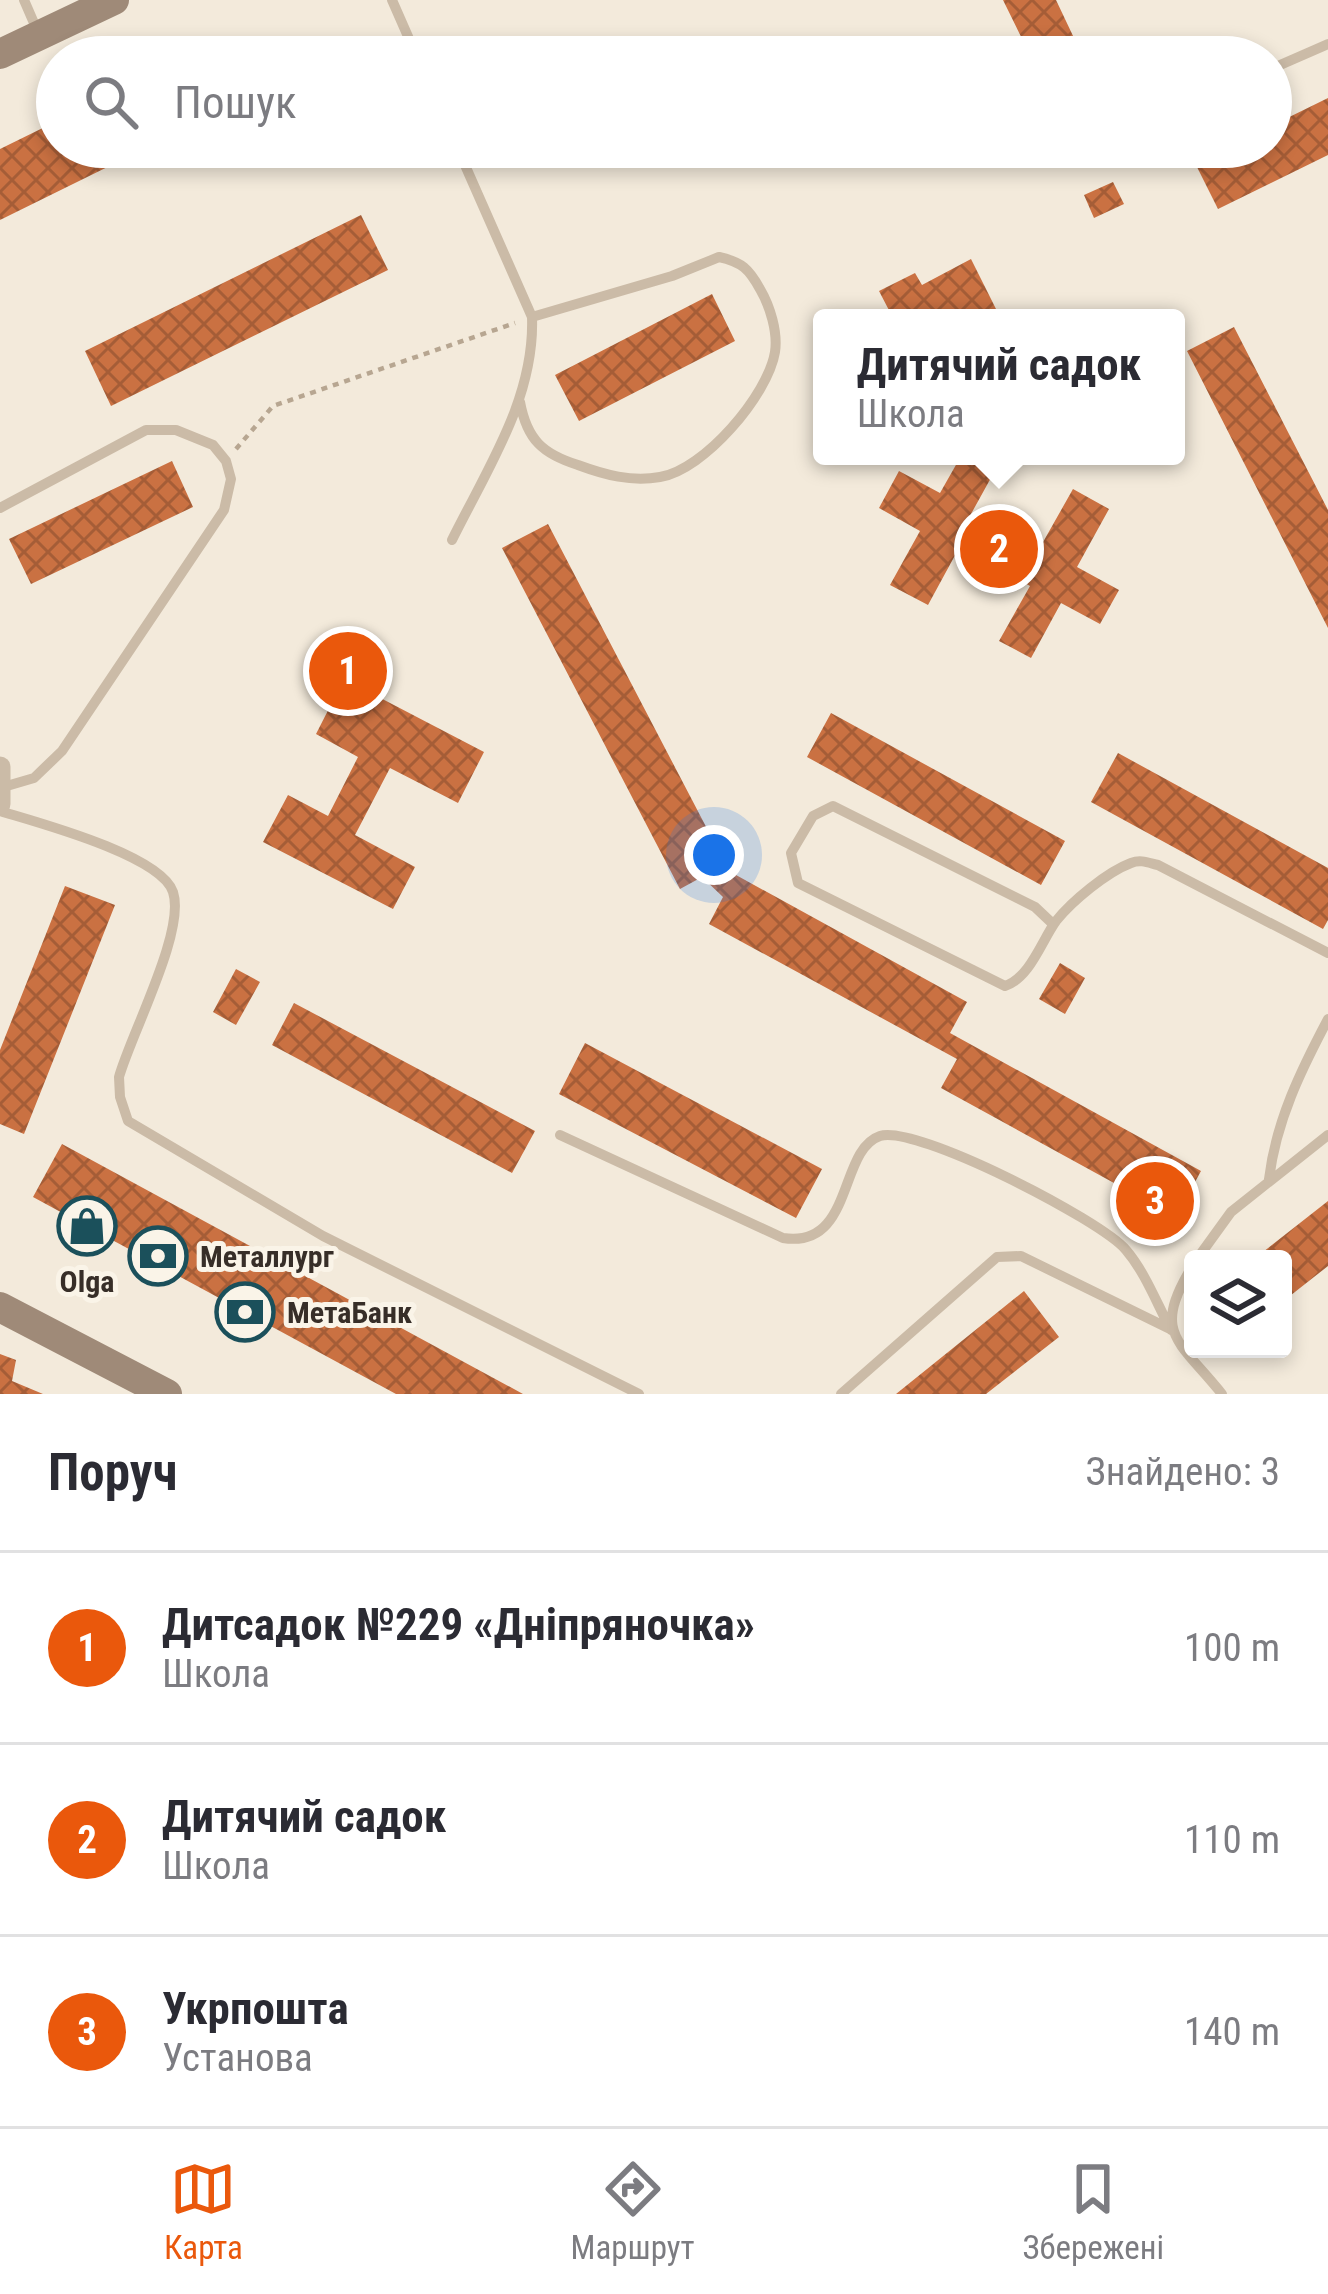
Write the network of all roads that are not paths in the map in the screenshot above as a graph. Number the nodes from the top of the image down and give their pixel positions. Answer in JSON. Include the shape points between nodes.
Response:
{"nodes":[{"id":1,"x":24,"y":0,"type":"edge"},
{"id":2,"x":114,"y":0,"type":"edge"},
{"id":3,"x":392,"y":0,"type":"edge"},
{"id":4,"x":40,"y":35,"type":"joint"},
{"id":5,"x":408,"y":36,"type":"edge"},
{"id":6,"x":36,"y":37,"type":"edge"},
{"id":7,"x":1328,"y":44,"type":"edge"},
{"id":8,"x":0,"y":54,"type":"edge"},
{"id":9,"x":1292,"y":60,"type":"edge"},
{"id":10,"x":466,"y":168,"type":"edge"},
{"id":11,"x":532,"y":317,"type":"junction"},
{"id":12,"x":520,"y":402,"type":"junction"},
{"id":13,"x":0,"y":508,"type":"edge"},
{"id":14,"x":452,"y":540,"type":"dead end"},
{"id":15,"x":0,"y":767,"type":"edge"},
{"id":16,"x":0,"y":788,"type":"edge"},
{"id":17,"x":0,"y":807,"type":"edge"},
{"id":18,"x":1053,"y":924,"type":"junction"},
{"id":19,"x":1328,"y":952,"type":"edge"},
{"id":20,"x":1328,"y":1019,"type":"edge"},
{"id":21,"x":560,"y":1135,"type":"dead end"},
{"id":22,"x":1328,"y":1135,"type":"edge"},
{"id":23,"x":1269,"y":1179,"type":"junction"},
{"id":24,"x":1204,"y":1250,"type":"edge"},
{"id":25,"x":1184,"y":1284,"type":"edge"},
{"id":26,"x":0,"y":1307,"type":"edge"},
{"id":27,"x":1171,"y":1330,"type":"junction"},
{"id":28,"x":156,"y":1392,"type":"edge"},
{"id":29,"x":639,"y":1394,"type":"edge"},
{"id":30,"x":842,"y":1394,"type":"edge"},
{"id":31,"x":1222,"y":1394,"type":"edge"}],
"edges":[{"from":1,"to":4,"type":"lane"},
{"from":2,"to":4,"type":"street"},
{"from":3,"to":5,"type":"lane"},
{"from":6,"to":8,"type":"street"},
{"from":7,"to":9,"type":"lane"},
{"from":10,"to":11,"type":"lane"},
{"from":11,"to":12,"type":"lane"},
{"from":11,"to":12,"type":"lane","via":[[719,257],[743,263],[769,304],[775,356],[734,425],[705,454],[663,477],[614,478],[549,456],[530,434]]},
{"from":12,"to":14,"type":"lane"},
{"from":13,"to":16,"type":"lane","via":[[146,430],[176,430],[213,445],[231,478],[224,510],[62,751],[34,778]]},
{"from":15,"to":16,"type":"street"},
{"from":16,"to":17,"type":"street"},
{"from":17,"to":29,"type":"lane","via":[[136,860],[174,894],[163,962],[119,1077],[128,1121],[323,1236]]},
{"from":18,"to":18,"type":"lane","via":[[1015,983],[1000,985],[798,883],[791,853],[812,816],[832,806]]},
{"from":18,"to":19,"type":"lane","via":[[1128,863],[1142,861]]},
{"from":20,"to":23,"type":"lane","via":[[1286,1108]]},
{"from":21,"to":27,"type":"lane","via":[[804,1241],[822,1233],[875,1137],[916,1139],[1103,1231],[1136,1264]]},
{"from":22,"to":23,"type":"lane"},
{"from":23,"to":24,"type":"lane"},
{"from":25,"to":27,"type":"lane"},
{"from":26,"to":28,"type":"street"},
{"from":27,"to":30,"type":"lane","via":[[1007,1254]]},
{"from":27,"to":31,"type":"lane"}]}
